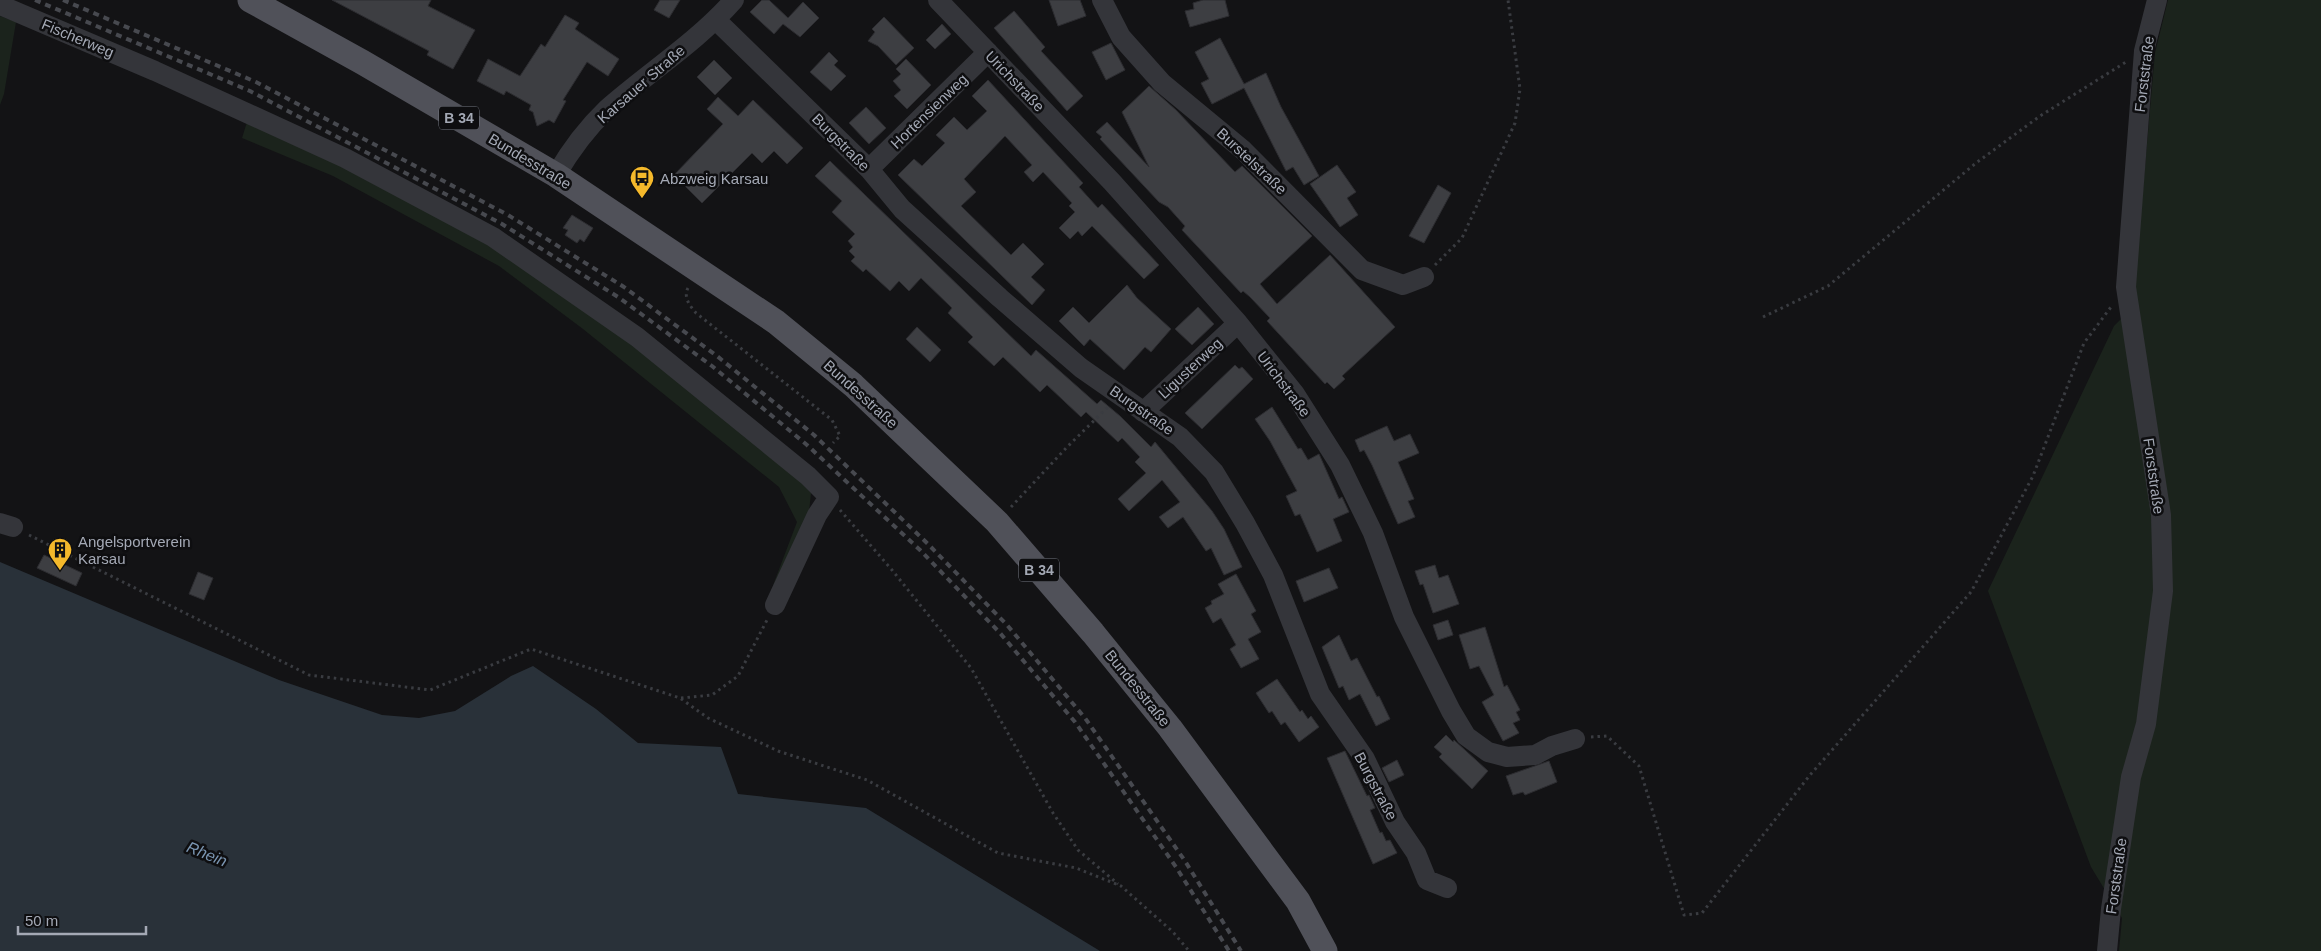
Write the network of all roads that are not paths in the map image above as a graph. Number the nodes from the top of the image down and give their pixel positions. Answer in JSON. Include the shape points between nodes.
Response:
{"nodes":[{"id":1,"x":250,"y":0,"type":"edge"},
{"id":2,"x":734,"y":0,"type":"edge"},
{"id":3,"x":938,"y":0,"type":"edge"},
{"id":4,"x":1102,"y":0,"type":"edge"},
{"id":5,"x":2157,"y":0,"type":"edge"},
{"id":6,"x":0,"y":5,"type":"edge"},
{"id":7,"x":716,"y":20,"type":"junction"},
{"id":8,"x":988,"y":52,"type":"junction"},
{"id":9,"x":869,"y":169,"type":"junction"},
{"id":10,"x":556,"y":175,"type":"junction"},
{"id":11,"x":1424,"y":276,"type":"road end"},
{"id":12,"x":1238,"y":324,"type":"junction"},
{"id":13,"x":1143,"y":412,"type":"junction"},
{"id":14,"x":775,"y":605,"type":"road end"},
{"id":15,"x":1575,"y":739,"type":"road end"},
{"id":16,"x":1447,"y":888,"type":"dead end"},
{"id":17,"x":1325,"y":951,"type":"edge"},
{"id":18,"x":2107,"y":951,"type":"edge"}],
"edges":[{"from":1,"to":10,"type":"main road","name":"Bundesstraße","number":"B 34"},
{"from":2,"to":7,"type":"street","name":"Karsauer Straße"},
{"from":3,"to":8,"type":"street","name":"Urichstraße"},
{"from":4,"to":11,"type":"street","name":"Burstelstraße","via":[[1121,36],[1162,83],[1243,150],[1349,260],[1362,270],[1403,285]]},
{"from":5,"to":18,"type":"street","name":"Forststraße","via":[[2144,51],[2126,287],[2161,515],[2163,591],[2146,724],[2131,778],[2110,909]]},
{"from":6,"to":14,"type":"street","name":"Fischerweg","via":[[345,158],[493,236],[637,337],[808,476],[829,497]]},
{"from":7,"to":9,"type":"street","name":"Burgstraße"},
{"from":7,"to":10,"type":"street","name":"Karsauer Straße","via":[[606,110],[570,151]]},
{"from":8,"to":9,"type":"street","name":"Hortensienweg"},
{"from":8,"to":12,"type":"street","name":"Urichstraße","via":[[1112,182]]},
{"from":9,"to":13,"type":"street","name":"Burgstraße","via":[[902,209],[1000,298],[1081,368]]},
{"from":10,"to":17,"type":"main road","name":"Bundesstraße","number":"B 34","via":[[776,322],[853,385],[997,522],[1170,728],[1298,901]]},
{"from":12,"to":13,"type":"street","name":"Ligusterweg"},
{"from":12,"to":15,"type":"street","name":"Urichstraße","via":[[1295,394],[1340,465],[1372,533],[1404,617],[1466,736],[1488,752],[1506,757],[1535,755]]},
{"from":13,"to":16,"type":"street","name":"Burgstraße","via":[[1180,437],[1214,472],[1272,576],[1320,694],[1364,759],[1395,822],[1416,853],[1427,880]]}]}
